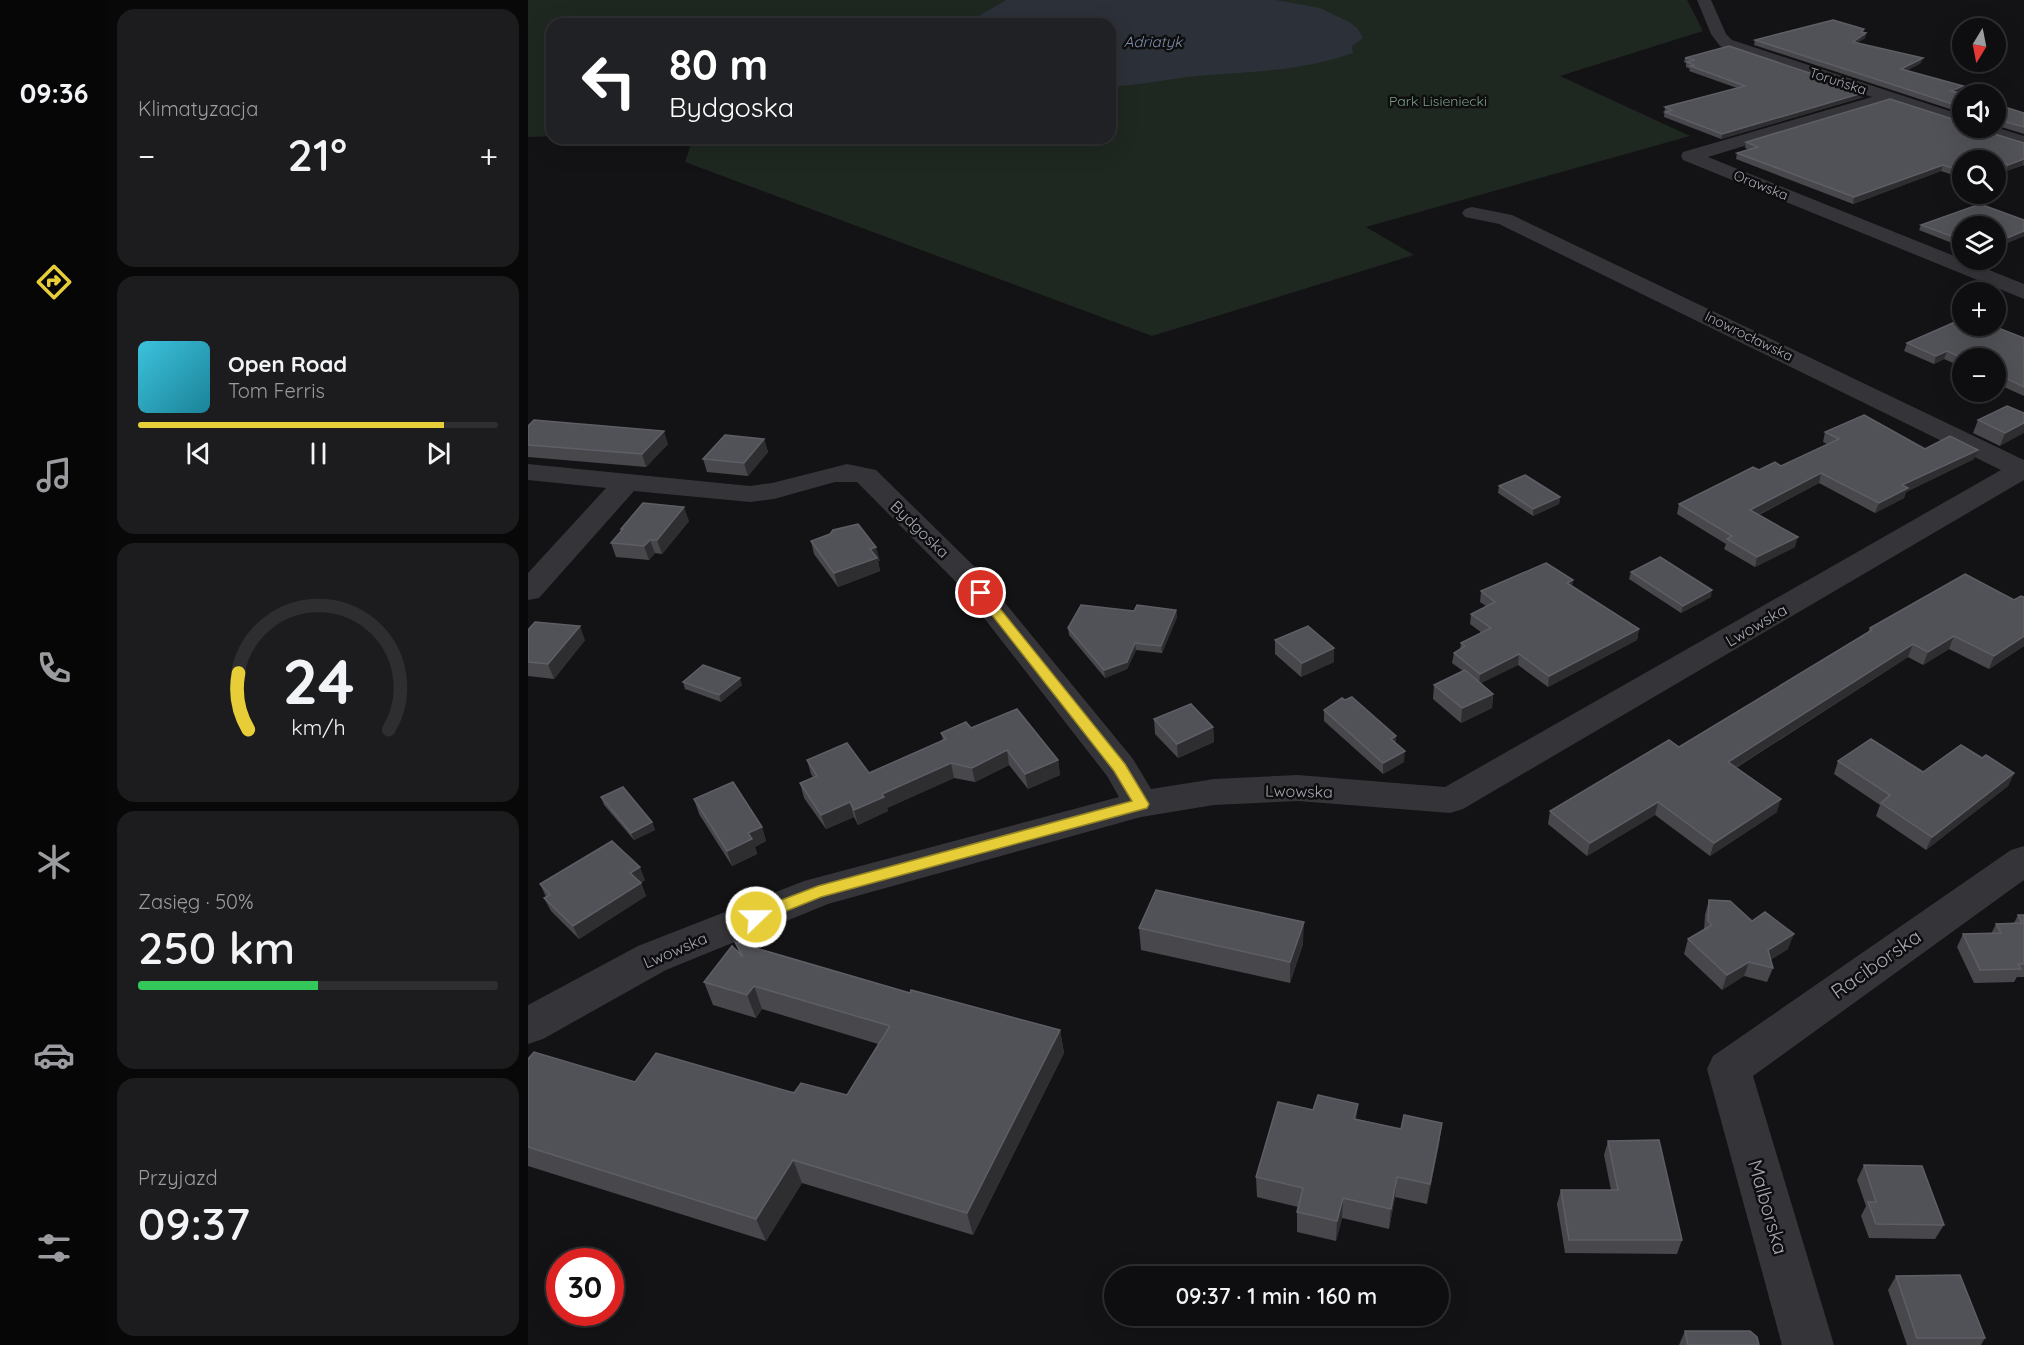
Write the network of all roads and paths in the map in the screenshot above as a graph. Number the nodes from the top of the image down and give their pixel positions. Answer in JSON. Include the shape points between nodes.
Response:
{"nodes":[{"id":1,"x":1704,"y":0,"type":"edge"},
{"id":2,"x":1889,"y":97,"type":"junction"},
{"id":3,"x":1952,"y":119,"type":"edge"},
{"id":4,"x":2006,"y":136,"type":"edge"},
{"id":5,"x":2024,"y":142,"type":"edge"},
{"id":6,"x":1472,"y":213,"type":"dead end"},
{"id":7,"x":2024,"y":292,"type":"edge"},
{"id":8,"x":2023,"y":470,"type":"edge"},
{"id":9,"x":528,"y":472,"type":"edge"},
{"id":10,"x":627,"y":482,"type":"junction"},
{"id":11,"x":528,"y":591,"type":"edge"},
{"id":12,"x":1141,"y":804,"type":"junction"},
{"id":13,"x":2024,"y":860,"type":"edge"},
{"id":14,"x":528,"y":1026,"type":"edge"},
{"id":15,"x":1729,"y":1069,"type":"joint"},
{"id":16,"x":1808,"y":1345,"type":"edge"}],
"edges":[{"from":1,"to":2,"type":"street","name":"Toruńska","via":[[1718,35],[1726,43]]},
{"from":2,"to":3,"type":"street","name":"Toruńska"},
{"from":2,"to":7,"type":"street","name":"Orawska","via":[[1690,156]]},
{"from":4,"to":5,"type":"street"},
{"from":6,"to":8,"type":"street","name":"Inowrocławska","via":[[1505,219]]},
{"from":8,"to":12,"type":"street","name":"Lwowska","via":[[1450,800],[1298,788],[1214,792]]},
{"from":9,"to":10,"type":"street","name":"Bydgoska"},
{"from":10,"to":11,"type":"street"},
{"from":10,"to":12,"type":"street","name":"Bydgoska","via":[[750,494],[832,474],[866,476],[968,576],[1120,768]]},
{"from":12,"to":14,"type":"street","name":"Lwowska","via":[[818,892],[652,958]]},
{"from":13,"to":15,"type":"street","name":"Raciborska"},
{"from":15,"to":16,"type":"street","name":"Malborska"}]}
